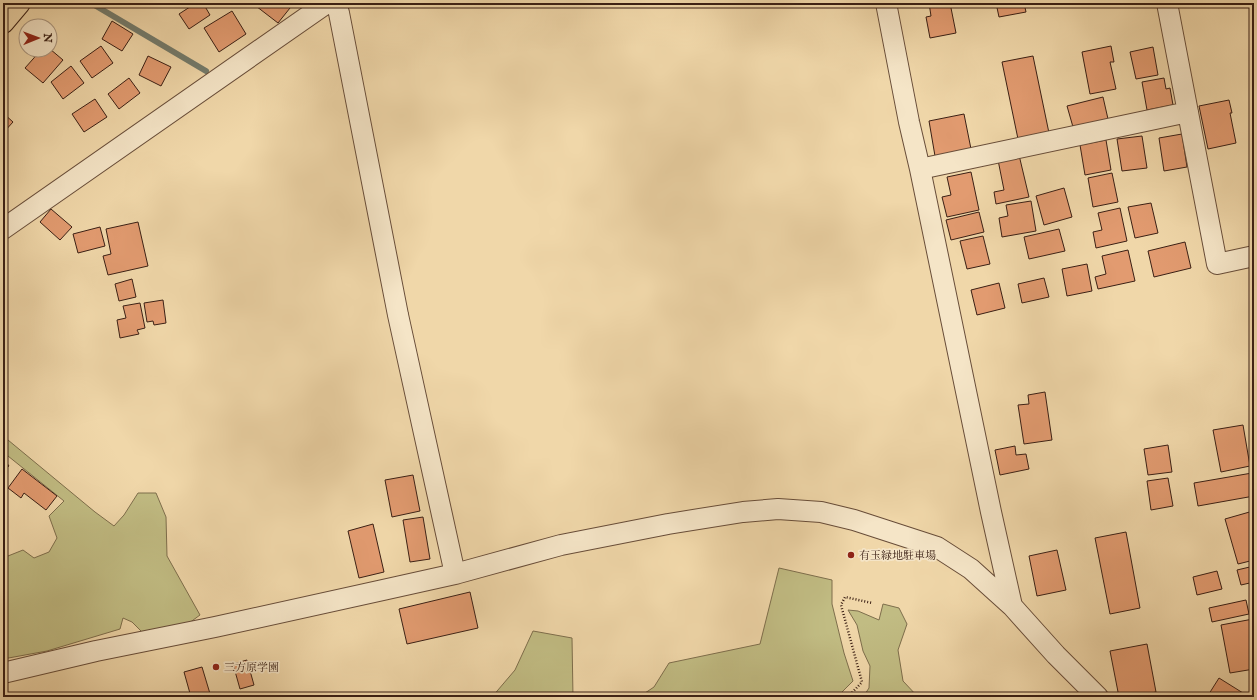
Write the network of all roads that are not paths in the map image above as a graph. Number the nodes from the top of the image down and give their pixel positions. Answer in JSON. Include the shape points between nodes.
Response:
{"nodes":[{"id":1,"x":20,"y":3,"type":"edge"},
{"id":2,"x":328,"y":3,"type":"edge"},
{"id":3,"x":336,"y":3,"type":"edge"},
{"id":4,"x":886,"y":3,"type":"edge"},
{"id":5,"x":1167,"y":3,"type":"edge"},
{"id":6,"x":3,"y":22,"type":"edge"},
{"id":7,"x":1188,"y":112,"type":"junction"},
{"id":8,"x":920,"y":169,"type":"junction"},
{"id":9,"x":3,"y":229,"type":"edge"},
{"id":10,"x":1254,"y":256,"type":"edge"},
{"id":11,"x":455,"y":574,"type":"junction"},
{"id":12,"x":1012,"y":606,"type":"junction"},
{"id":13,"x":3,"y":673,"type":"edge"},
{"id":14,"x":1098,"y":697,"type":"edge"}],
"edges":[{"from":1,"to":6,"type":"main road"},
{"from":2,"to":9,"type":"street"},
{"from":3,"to":11,"type":"street","via":[[398,315]]},
{"from":4,"to":8,"type":"street"},
{"from":5,"to":7,"type":"street"},
{"from":7,"to":8,"type":"street"},
{"from":7,"to":10,"type":"street","via":[[1217,264]]},
{"from":8,"to":12,"type":"street"},
{"from":11,"to":12,"type":"street","via":[[562,545],[652,527],[743,512],[798,510],[821,512],[854,520],[937,547],[971,569]]},
{"from":11,"to":13,"type":"street"},
{"from":12,"to":14,"type":"street"}]}
